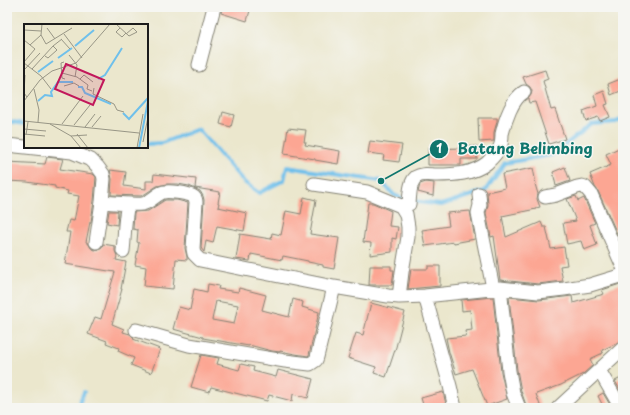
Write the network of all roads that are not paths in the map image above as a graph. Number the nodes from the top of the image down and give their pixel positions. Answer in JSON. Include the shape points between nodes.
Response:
{"nodes":[{"id":1,"x":214,"y":7,"type":"edge"},
{"id":2,"x":199,"y":65,"type":"dead end"},
{"id":3,"x":524,"y":92,"type":"dead end"},
{"id":4,"x":7,"y":145,"type":"edge"},
{"id":5,"x":24,"y":147,"type":"edge"},
{"id":6,"x":35,"y":148,"type":"edge"},
{"id":7,"x":314,"y":184,"type":"dead end"},
{"id":8,"x":479,"y":194,"type":"dead end"},
{"id":9,"x":545,"y":197,"type":"dead end"},
{"id":10,"x":102,"y":202,"type":"junction"},
{"id":11,"x":128,"y":204,"type":"junction"},
{"id":12,"x":405,"y":205,"type":"junction"},
{"id":13,"x":96,"y":242,"type":"dead end"},
{"id":14,"x":123,"y":251,"type":"dead end"},
{"id":15,"x":623,"y":267,"type":"edge"},
{"id":16,"x":623,"y":275,"type":"edge"},
{"id":17,"x":334,"y":287,"type":"junction"},
{"id":18,"x":497,"y":288,"type":"junction"},
{"id":19,"x":425,"y":296,"type":"junction"},
{"id":20,"x":399,"y":297,"type":"junction"},
{"id":21,"x":136,"y":330,"type":"dead end"},
{"id":22,"x":623,"y":348,"type":"edge"},
{"id":23,"x":599,"y":370,"type":"junction"},
{"id":24,"x":455,"y":408,"type":"edge"},
{"id":25,"x":518,"y":408,"type":"edge"},
{"id":26,"x":558,"y":408,"type":"edge"},
{"id":27,"x":621,"y":408,"type":"edge"}],
"edges":[{"from":1,"to":2,"type":"street"},
{"from":3,"to":12,"type":"street","via":[[511,108],[502,133],[500,148],[487,163],[475,170],[416,177],[411,184]]},
{"from":4,"to":5,"type":"street"},
{"from":6,"to":10,"type":"street","via":[[72,152],[91,160],[103,174]]},
{"from":7,"to":12,"type":"street","via":[[368,192]]},
{"from":8,"to":18,"type":"street","via":[[478,214]]},
{"from":9,"to":15,"type":"street","via":[[577,187],[586,187]]},
{"from":10,"to":11,"type":"street"},
{"from":10,"to":13,"type":"street"},
{"from":11,"to":14,"type":"street"},
{"from":11,"to":17,"type":"street","via":[[144,204],[163,192],[192,196],[196,199],[193,249],[200,260]]},
{"from":12,"to":20,"type":"street","via":[[408,237]]},
{"from":16,"to":18,"type":"street","via":[[564,290],[538,292]]},
{"from":17,"to":20,"type":"street"},
{"from":17,"to":21,"type":"street","via":[[318,357],[310,364],[189,345]]},
{"from":18,"to":19,"type":"street"},
{"from":18,"to":25,"type":"street","via":[[508,371]]},
{"from":19,"to":20,"type":"street"},
{"from":19,"to":24,"type":"street"},
{"from":22,"to":23,"type":"street"},
{"from":23,"to":26,"type":"street"},
{"from":23,"to":27,"type":"street"}]}
